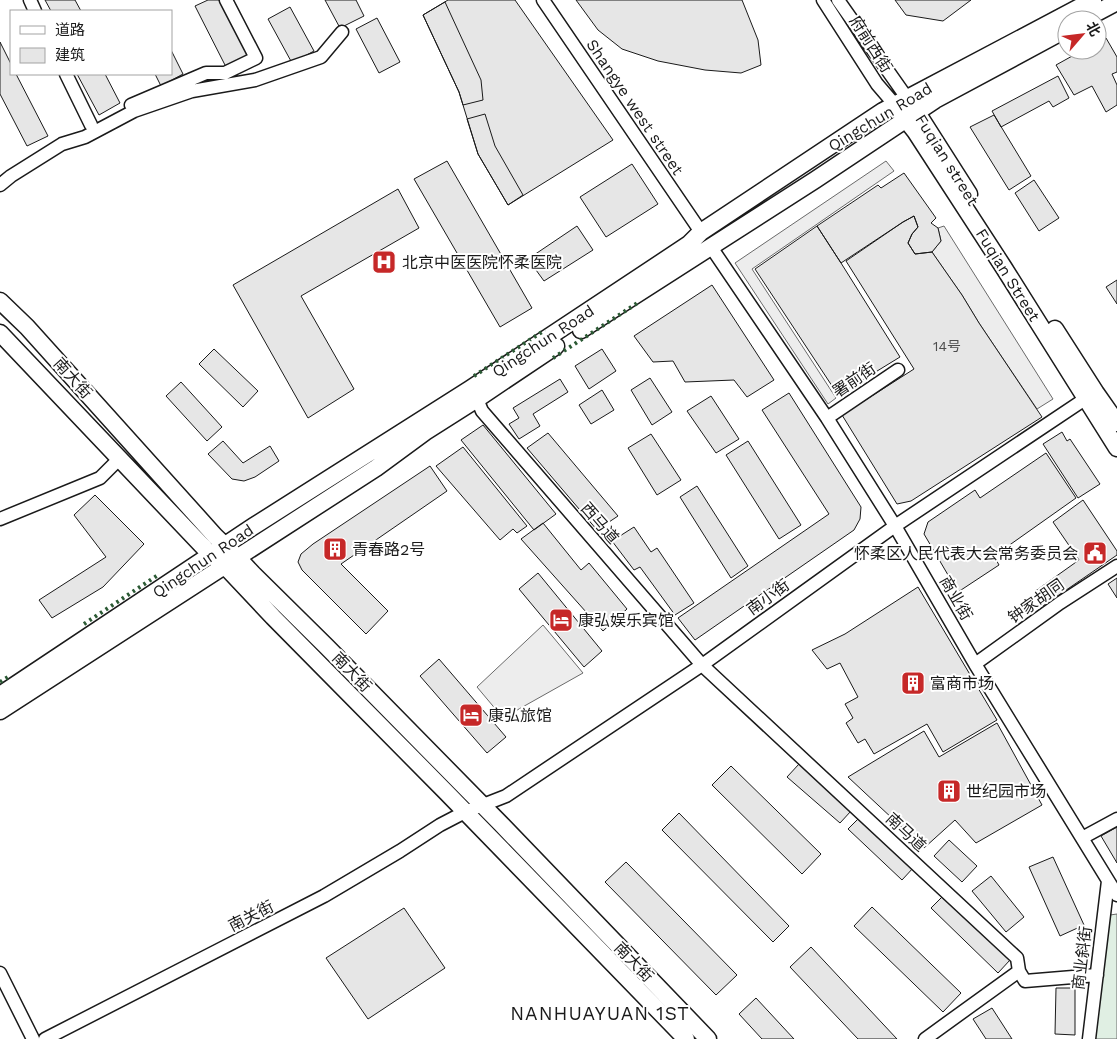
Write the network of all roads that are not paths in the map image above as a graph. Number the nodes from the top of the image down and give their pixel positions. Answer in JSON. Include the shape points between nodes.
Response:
{"nodes":[{"id":1,"x":226,"y":0,"type":"edge"},
{"id":2,"x":543,"y":0,"type":"edge"},
{"id":3,"x":823,"y":0,"type":"edge"},
{"id":4,"x":838,"y":0,"type":"edge"},
{"id":5,"x":1093,"y":0,"type":"edge"},
{"id":6,"x":1117,"y":2,"type":"edge"},
{"id":7,"x":1102,"y":10,"type":"edge"},
{"id":8,"x":342,"y":32,"type":"dead end"},
{"id":9,"x":1057,"y":34,"type":"edge"},
{"id":10,"x":66,"y":75,"type":"edge"},
{"id":11,"x":901,"y":102,"type":"junction"},
{"id":12,"x":912,"y":116,"type":"junction"},
{"id":13,"x":91,"y":125,"type":"junction"},
{"id":14,"x":62,"y":144,"type":"junction"},
{"id":15,"x":0,"y":185,"type":"edge"},
{"id":16,"x":701,"y":232,"type":"junction"},
{"id":17,"x":710,"y":247,"type":"junction"},
{"id":18,"x":0,"y":301,"type":"edge"},
{"id":19,"x":0,"y":333,"type":"edge"},
{"id":20,"x":898,"y":370,"type":"dead end"},
{"id":21,"x":1085,"y":399,"type":"junction"},
{"id":22,"x":477,"y":400,"type":"junction"},
{"id":23,"x":827,"y":418,"type":"junction"},
{"id":24,"x":1113,"y":424,"type":"edge"},
{"id":25,"x":1117,"y":448,"type":"edge"},
{"id":26,"x":119,"y":459,"type":"junction"},
{"id":27,"x":0,"y":519,"type":"edge"},
{"id":28,"x":895,"y":526,"type":"junction"},
{"id":29,"x":225,"y":545,"type":"junction"},
{"id":30,"x":211,"y":555,"type":"junction"},
{"id":31,"x":231,"y":562,"type":"junction"},
{"id":32,"x":1117,"y":566,"type":"edge"},
{"id":33,"x":975,"y":664,"type":"junction"},
{"id":34,"x":702,"y":665,"type":"junction"},
{"id":35,"x":0,"y":695,"type":"edge"},
{"id":36,"x":0,"y":711,"type":"edge"},
{"id":37,"x":482,"y":806,"type":"junction"},
{"id":38,"x":464,"y":812,"type":"junction"},
{"id":39,"x":1117,"y":819,"type":"edge"},
{"id":40,"x":1082,"y":838,"type":"junction"},
{"id":41,"x":1108,"y":881,"type":"junction"},
{"id":42,"x":1117,"y":896,"type":"edge"},
{"id":43,"x":1019,"y":971,"type":"junction"},
{"id":44,"x":0,"y":972,"type":"edge"},
{"id":45,"x":1097,"y":975,"type":"junction"},
{"id":46,"x":33,"y":1039,"type":"edge"},
{"id":47,"x":45,"y":1039,"type":"edge"},
{"id":48,"x":686,"y":1039,"type":"edge"},
{"id":49,"x":708,"y":1039,"type":"edge"},
{"id":50,"x":925,"y":1039,"type":"edge"},
{"id":51,"x":1089,"y":1039,"type":"edge"}],
"edges":[{"from":1,"to":13,"type":"street","via":[[256,58],[226,73],[206,73]]},
{"from":2,"to":16,"type":"street","name":"Shangye west street"},
{"from":3,"to":11,"type":"street","name":"府前西街","via":[[877,84]]},
{"from":4,"to":11,"type":"street"},
{"from":5,"to":11,"type":"main road","name":"Qingchun Road"},
{"from":6,"to":7,"type":"main road"},
{"from":8,"to":14,"type":"street","via":[[321,57],[254,80],[192,91],[134,111],[85,137]]},
{"from":9,"to":12,"type":"main road","name":"Qingchun Road","via":[[935,100]]},
{"from":10,"to":13,"type":"street"},
{"from":11,"to":12,"type":"main road","name":"Fuqian street"},
{"from":11,"to":16,"type":"main road","name":"Qingchun Road"},
{"from":12,"to":17,"type":"main road","name":"Qingchun Road"},
{"from":12,"to":21,"type":"main road","name":"Fuqian Street","via":[[915,131]]},
{"from":12,"to":24,"type":"main road","name":"Fuqian street","via":[[1096,393]]},
{"from":13,"to":14,"type":"street"},
{"from":14,"to":15,"type":"street"},
{"from":16,"to":29,"type":"main road","name":"Qingchun Road","via":[[689,244],[545,340]]},
{"from":17,"to":22,"type":"main road","name":"Qingchun Road"},
{"from":17,"to":23,"type":"street","name":"商业街"},
{"from":18,"to":29,"type":"main road","name":"南大街","via":[[28,326]]},
{"from":19,"to":26,"type":"main road","name":"南大街"},
{"from":20,"to":23,"type":"street","name":"署前街"},
{"from":21,"to":24,"type":"main road","name":"Fuqian Street"},
{"from":21,"to":28,"type":"street","name":"南小街"},
{"from":22,"to":31,"type":"main road","name":"Qingchun Road"},
{"from":22,"to":34,"type":"street","name":"西马道","via":[[482,411]]},
{"from":23,"to":28,"type":"street","name":"商业街"},
{"from":24,"to":25,"type":"main road","name":"Fuqian Street"},
{"from":26,"to":27,"type":"street","via":[[100,478]]},
{"from":26,"to":30,"type":"main road","name":"南大街"},
{"from":28,"to":33,"type":"street","name":"商业街"},
{"from":28,"to":34,"type":"street","name":"南小街"},
{"from":29,"to":30,"type":"main road","name":"Qingchun Road"},
{"from":29,"to":31,"type":"main road","name":"南大街"},
{"from":30,"to":31,"type":"main road","name":"南大街"},
{"from":30,"to":35,"type":"main road","name":"Qingchun Road"},
{"from":31,"to":36,"type":"main road","name":"Qingchun Road"},
{"from":31,"to":37,"type":"main road","name":"南大街","via":[[253,574]]},
{"from":31,"to":38,"type":"main road","name":"南大街","via":[[273,617]]},
{"from":32,"to":33,"type":"street","name":"钟家胡同"},
{"from":33,"to":40,"type":"street","name":"商业街"},
{"from":34,"to":37,"type":"street","name":"南小街","via":[[506,796]]},
{"from":34,"to":43,"type":"street","name":"南马道","via":[[1017,958]]},
{"from":37,"to":38,"type":"street","name":"南小街"},
{"from":37,"to":49,"type":"main road","name":"南大街"},
{"from":38,"to":47,"type":"street","name":"南关街","via":[[324,896]]},
{"from":38,"to":48,"type":"main road","name":"南大街"},
{"from":39,"to":40,"type":"street"},
{"from":40,"to":41,"type":"street","name":"商业街"},
{"from":41,"to":42,"type":"street","name":"商业街"},
{"from":41,"to":45,"type":"street","name":"商业斜街"},
{"from":43,"to":45,"type":"street","via":[[1026,981]]},
{"from":43,"to":50,"type":"street"},
{"from":44,"to":46,"type":"street"},
{"from":45,"to":51,"type":"street","name":"商业斜街"}]}
